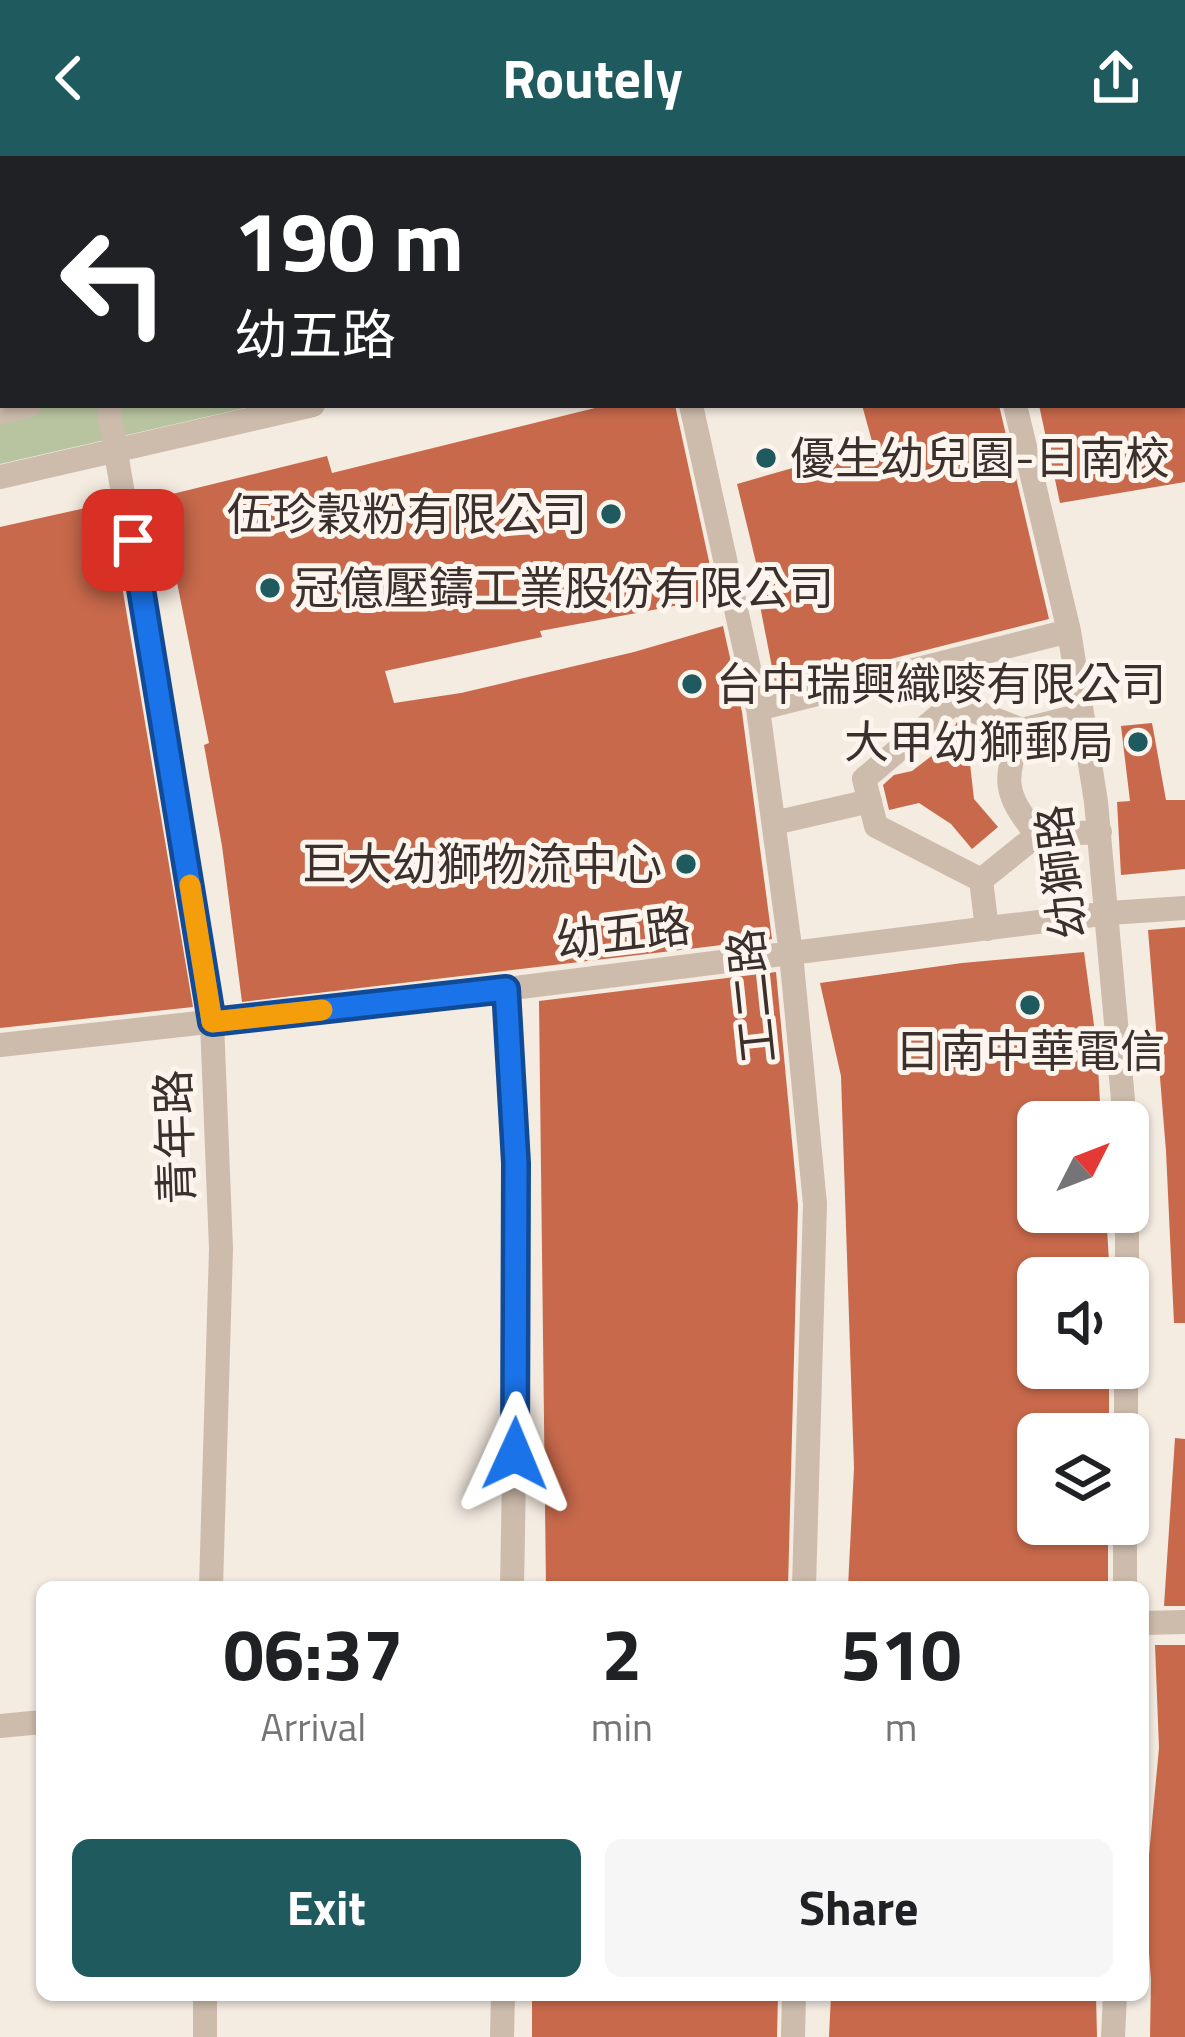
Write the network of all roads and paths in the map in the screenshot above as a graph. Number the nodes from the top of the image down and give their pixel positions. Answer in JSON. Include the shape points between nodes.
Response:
{"nodes":[{"id":1,"x":109,"y":408,"type":"edge"},
{"id":2,"x":301,"y":408,"type":"edge"},
{"id":3,"x":692,"y":408,"type":"edge"},
{"id":4,"x":1016,"y":408,"type":"edge"},
{"id":5,"x":118,"y":453,"type":"junction"},
{"id":6,"x":0,"y":477,"type":"edge"},
{"id":7,"x":1069,"y":631,"type":"junction"},
{"id":8,"x":946,"y":662,"type":"junction"},
{"id":9,"x":953,"y":703,"type":"junction"},
{"id":10,"x":758,"y":709,"type":"junction"},
{"id":11,"x":1082,"y":716,"type":"junction"},
{"id":12,"x":1022,"y":730,"type":"junction"},
{"id":13,"x":870,"y":801,"type":"junction"},
{"id":14,"x":774,"y":823,"type":"junction"},
{"id":15,"x":1100,"y":832,"type":"junction"},
{"id":16,"x":1037,"y":835,"type":"junction"},
{"id":17,"x":981,"y":880,"type":"junction"},
{"id":18,"x":1185,"y":908,"type":"edge"},
{"id":19,"x":1109,"y":913,"type":"junction"},
{"id":20,"x":987,"y":929,"type":"junction"},
{"id":21,"x":791,"y":954,"type":"junction"},
{"id":22,"x":506,"y":989,"type":"junction"},
{"id":23,"x":212,"y":1022,"type":"junction"},
{"id":24,"x":0,"y":1045,"type":"edge"},
{"id":25,"x":1123,"y":1101,"type":"edge"},
{"id":26,"x":1125,"y":1545,"type":"edge"},
{"id":27,"x":211,"y":1581,"type":"edge"},
{"id":28,"x":512,"y":1581,"type":"edge"},
{"id":29,"x":804,"y":1581,"type":"edge"},
{"id":30,"x":1125,"y":1581,"type":"edge"},
{"id":31,"x":1185,"y":1622,"type":"edge"},
{"id":32,"x":1149,"y":1623,"type":"edge"},
{"id":33,"x":36,"y":1723,"type":"edge"},
{"id":34,"x":0,"y":1726,"type":"edge"},
{"id":35,"x":205,"y":2001,"type":"edge"},
{"id":36,"x":503,"y":2001,"type":"edge"},
{"id":37,"x":794,"y":2001,"type":"edge"},
{"id":38,"x":1114,"y":2001,"type":"edge"},
{"id":39,"x":205,"y":2037,"type":"edge"},
{"id":40,"x":502,"y":2037,"type":"edge"},
{"id":41,"x":793,"y":2037,"type":"edge"},
{"id":42,"x":1113,"y":2037,"type":"edge"}],
"edges":[{"from":1,"to":5,"type":"street","name":"青年路"},
{"from":2,"to":5,"type":"street"},
{"from":3,"to":10,"type":"street","name":"工二路"},
{"from":4,"to":7,"type":"street","name":"幼獅路"},
{"from":5,"to":6,"type":"street"},
{"from":5,"to":23,"type":"street","name":"青年路"},
{"from":7,"to":8,"type":"street"},
{"from":7,"to":11,"type":"street","name":"幼獅路"},
{"from":8,"to":9,"type":"street"},
{"from":8,"to":10,"type":"street"},
{"from":9,"to":12,"type":"street"},
{"from":9,"to":13,"type":"street","via":[[864,779]]},
{"from":10,"to":14,"type":"street","name":"工二路"},
{"from":11,"to":12,"type":"street"},
{"from":11,"to":15,"type":"street","name":"幼獅路"},
{"from":12,"to":16,"type":"street","via":[[1009,765],[1012,805]]},
{"from":13,"to":14,"type":"street"},
{"from":13,"to":17,"type":"street","via":[[876,826]]},
{"from":14,"to":21,"type":"street","name":"工二路"},
{"from":15,"to":16,"type":"street"},
{"from":15,"to":19,"type":"street","name":"幼獅路"},
{"from":16,"to":17,"type":"street"},
{"from":17,"to":20,"type":"street"},
{"from":18,"to":19,"type":"street","name":"幼五路"},
{"from":19,"to":20,"type":"street","name":"幼五路"},
{"from":19,"to":25,"type":"street","name":"幼獅路"},
{"from":20,"to":21,"type":"street","name":"幼五路"},
{"from":21,"to":22,"type":"street","name":"幼五路"},
{"from":21,"to":29,"type":"street","name":"工二路","via":[[815,1204]]},
{"from":22,"to":23,"type":"street","name":"幼五路"},
{"from":22,"to":28,"type":"street","via":[[518,1320]]},
{"from":23,"to":24,"type":"street","name":"幼五路"},
{"from":23,"to":27,"type":"street","name":"青年路","via":[[221,1249]]},
{"from":26,"to":30,"type":"street"},
{"from":31,"to":32,"type":"street"},
{"from":33,"to":34,"type":"street"},
{"from":35,"to":39,"type":"street"},
{"from":36,"to":40,"type":"street"},
{"from":37,"to":41,"type":"street"},
{"from":38,"to":42,"type":"street"}]}
